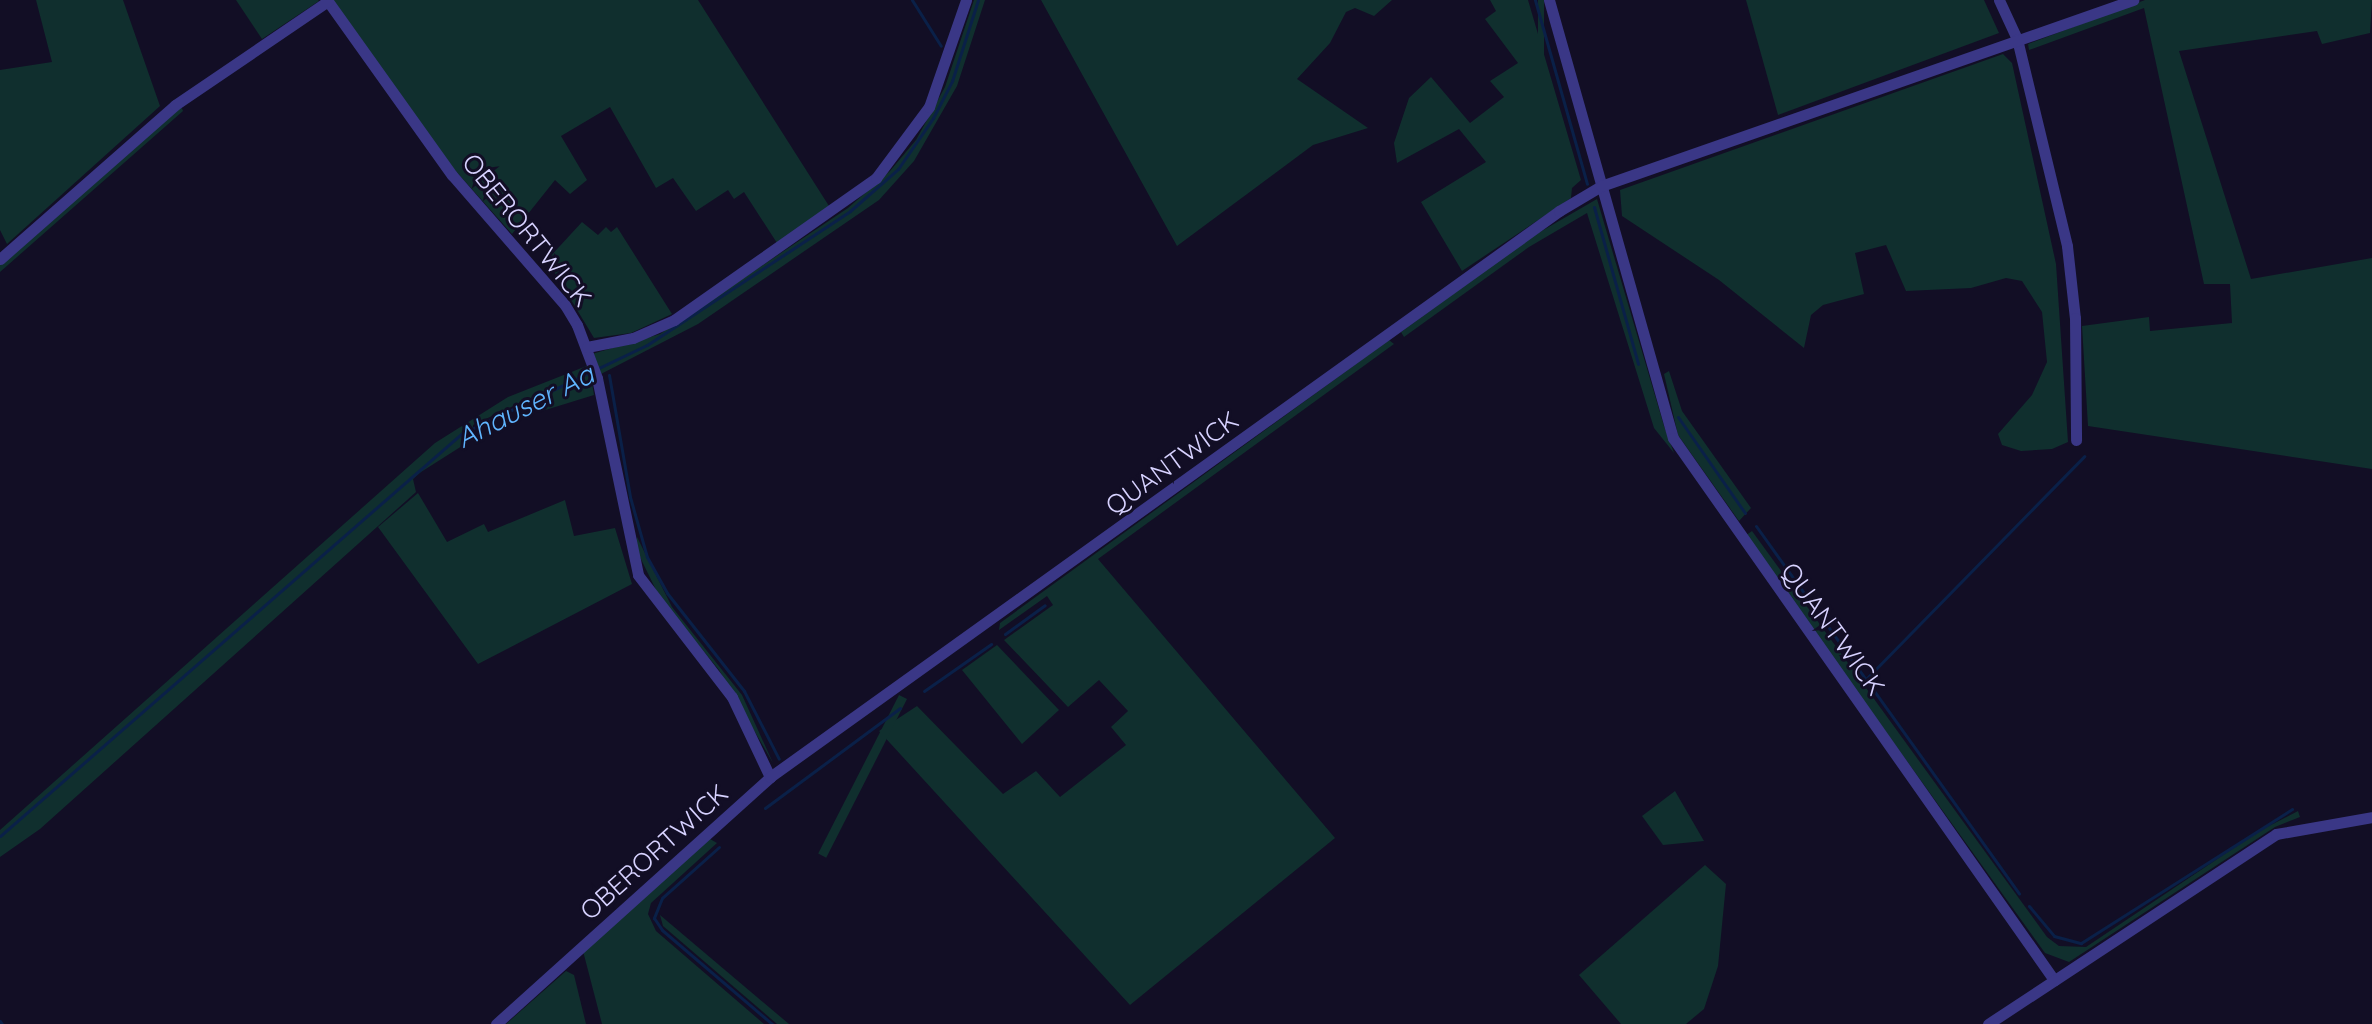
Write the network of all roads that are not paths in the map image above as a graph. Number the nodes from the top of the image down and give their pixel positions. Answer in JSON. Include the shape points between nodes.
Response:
{"nodes":[{"id":1,"x":328,"y":0,"type":"edge"},
{"id":2,"x":966,"y":0,"type":"edge"},
{"id":3,"x":1549,"y":0,"type":"edge"},
{"id":4,"x":1999,"y":0,"type":"edge"},
{"id":5,"x":2133,"y":0,"type":"edge"},
{"id":6,"x":2017,"y":39,"type":"junction"},
{"id":7,"x":1601,"y":186,"type":"junction"},
{"id":8,"x":0,"y":259,"type":"edge"},
{"id":9,"x":587,"y":347,"type":"junction"},
{"id":10,"x":2076,"y":440,"type":"dead end"},
{"id":11,"x":770,"y":777,"type":"junction"},
{"id":12,"x":2372,"y":817,"type":"edge"},
{"id":13,"x":2054,"y":980,"type":"junction"},
{"id":14,"x":496,"y":1024,"type":"edge"},
{"id":15,"x":1988,"y":1024,"type":"edge"}],
"edges":[{"from":1,"to":8,"type":"street","name":"OBERORTWICK","via":[[161,116]]},
{"from":1,"to":9,"type":"street","name":"OBERORTWICK","via":[[452,175],[565,305]]},
{"from":2,"to":9,"type":"street","via":[[929,107],[876,178],[674,320],[633,338]]},
{"from":3,"to":7,"type":"street","name":"QUANTWICK"},
{"from":4,"to":6,"type":"street"},
{"from":5,"to":6,"type":"street","name":"QUANTWICK"},
{"from":6,"to":7,"type":"street","name":"QUANTWICK"},
{"from":6,"to":10,"type":"street","via":[[2073,286]]},
{"from":7,"to":11,"type":"street","name":"QUANTWICK","via":[[1524,235]]},
{"from":7,"to":13,"type":"street","name":"QUANTWICK","via":[[1663,409],[1686,462]]},
{"from":9,"to":11,"type":"street","name":"OBERORTWICK","via":[[638,575],[732,697]]},
{"from":11,"to":14,"type":"street","name":"OBERORTWICK"},
{"from":12,"to":13,"type":"street","via":[[2276,834]]},
{"from":13,"to":15,"type":"street"}]}
